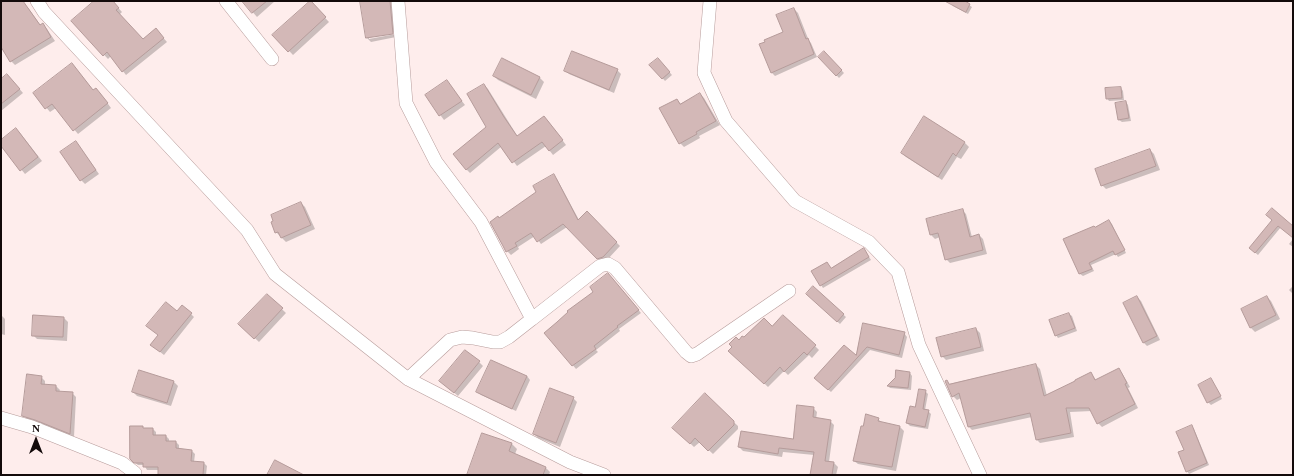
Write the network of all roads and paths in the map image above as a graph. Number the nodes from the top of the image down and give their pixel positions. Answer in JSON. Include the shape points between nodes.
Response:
{"nodes":[{"id":1,"x":37,"y":1,"type":"edge"},
{"id":2,"x":226,"y":1,"type":"edge"},
{"id":3,"x":398,"y":1,"type":"edge"},
{"id":4,"x":710,"y":1,"type":"edge"},
{"id":5,"x":272,"y":59,"type":"dead end"},
{"id":6,"x":789,"y":291,"type":"dead end"},
{"id":7,"x":532,"y":319,"type":"junction"},
{"id":8,"x":408,"y":379,"type":"junction"},
{"id":9,"x":1,"y":418,"type":"edge"},
{"id":10,"x":135,"y":475,"type":"edge"},
{"id":11,"x":604,"y":475,"type":"edge"},
{"id":12,"x":980,"y":475,"type":"edge"}],
"edges":[{"from":1,"to":8,"type":"street","via":[[44,12],[247,230],[275,274]]},
{"from":2,"to":5,"type":"street"},
{"from":3,"to":7,"type":"street","via":[[406,103],[436,162],[481,222]]},
{"from":4,"to":12,"type":"street","via":[[704,73],[726,121],[795,201],[869,242],[898,272],[919,345]]},
{"from":6,"to":7,"type":"street","via":[[691,356],[616,268],[608,264],[600,266]]},
{"from":7,"to":8,"type":"street","via":[[500,342],[462,337],[450,340]]},
{"from":8,"to":11,"type":"street","via":[[570,462]]},
{"from":9,"to":10,"type":"street","via":[[32,427],[122,462]]}]}
